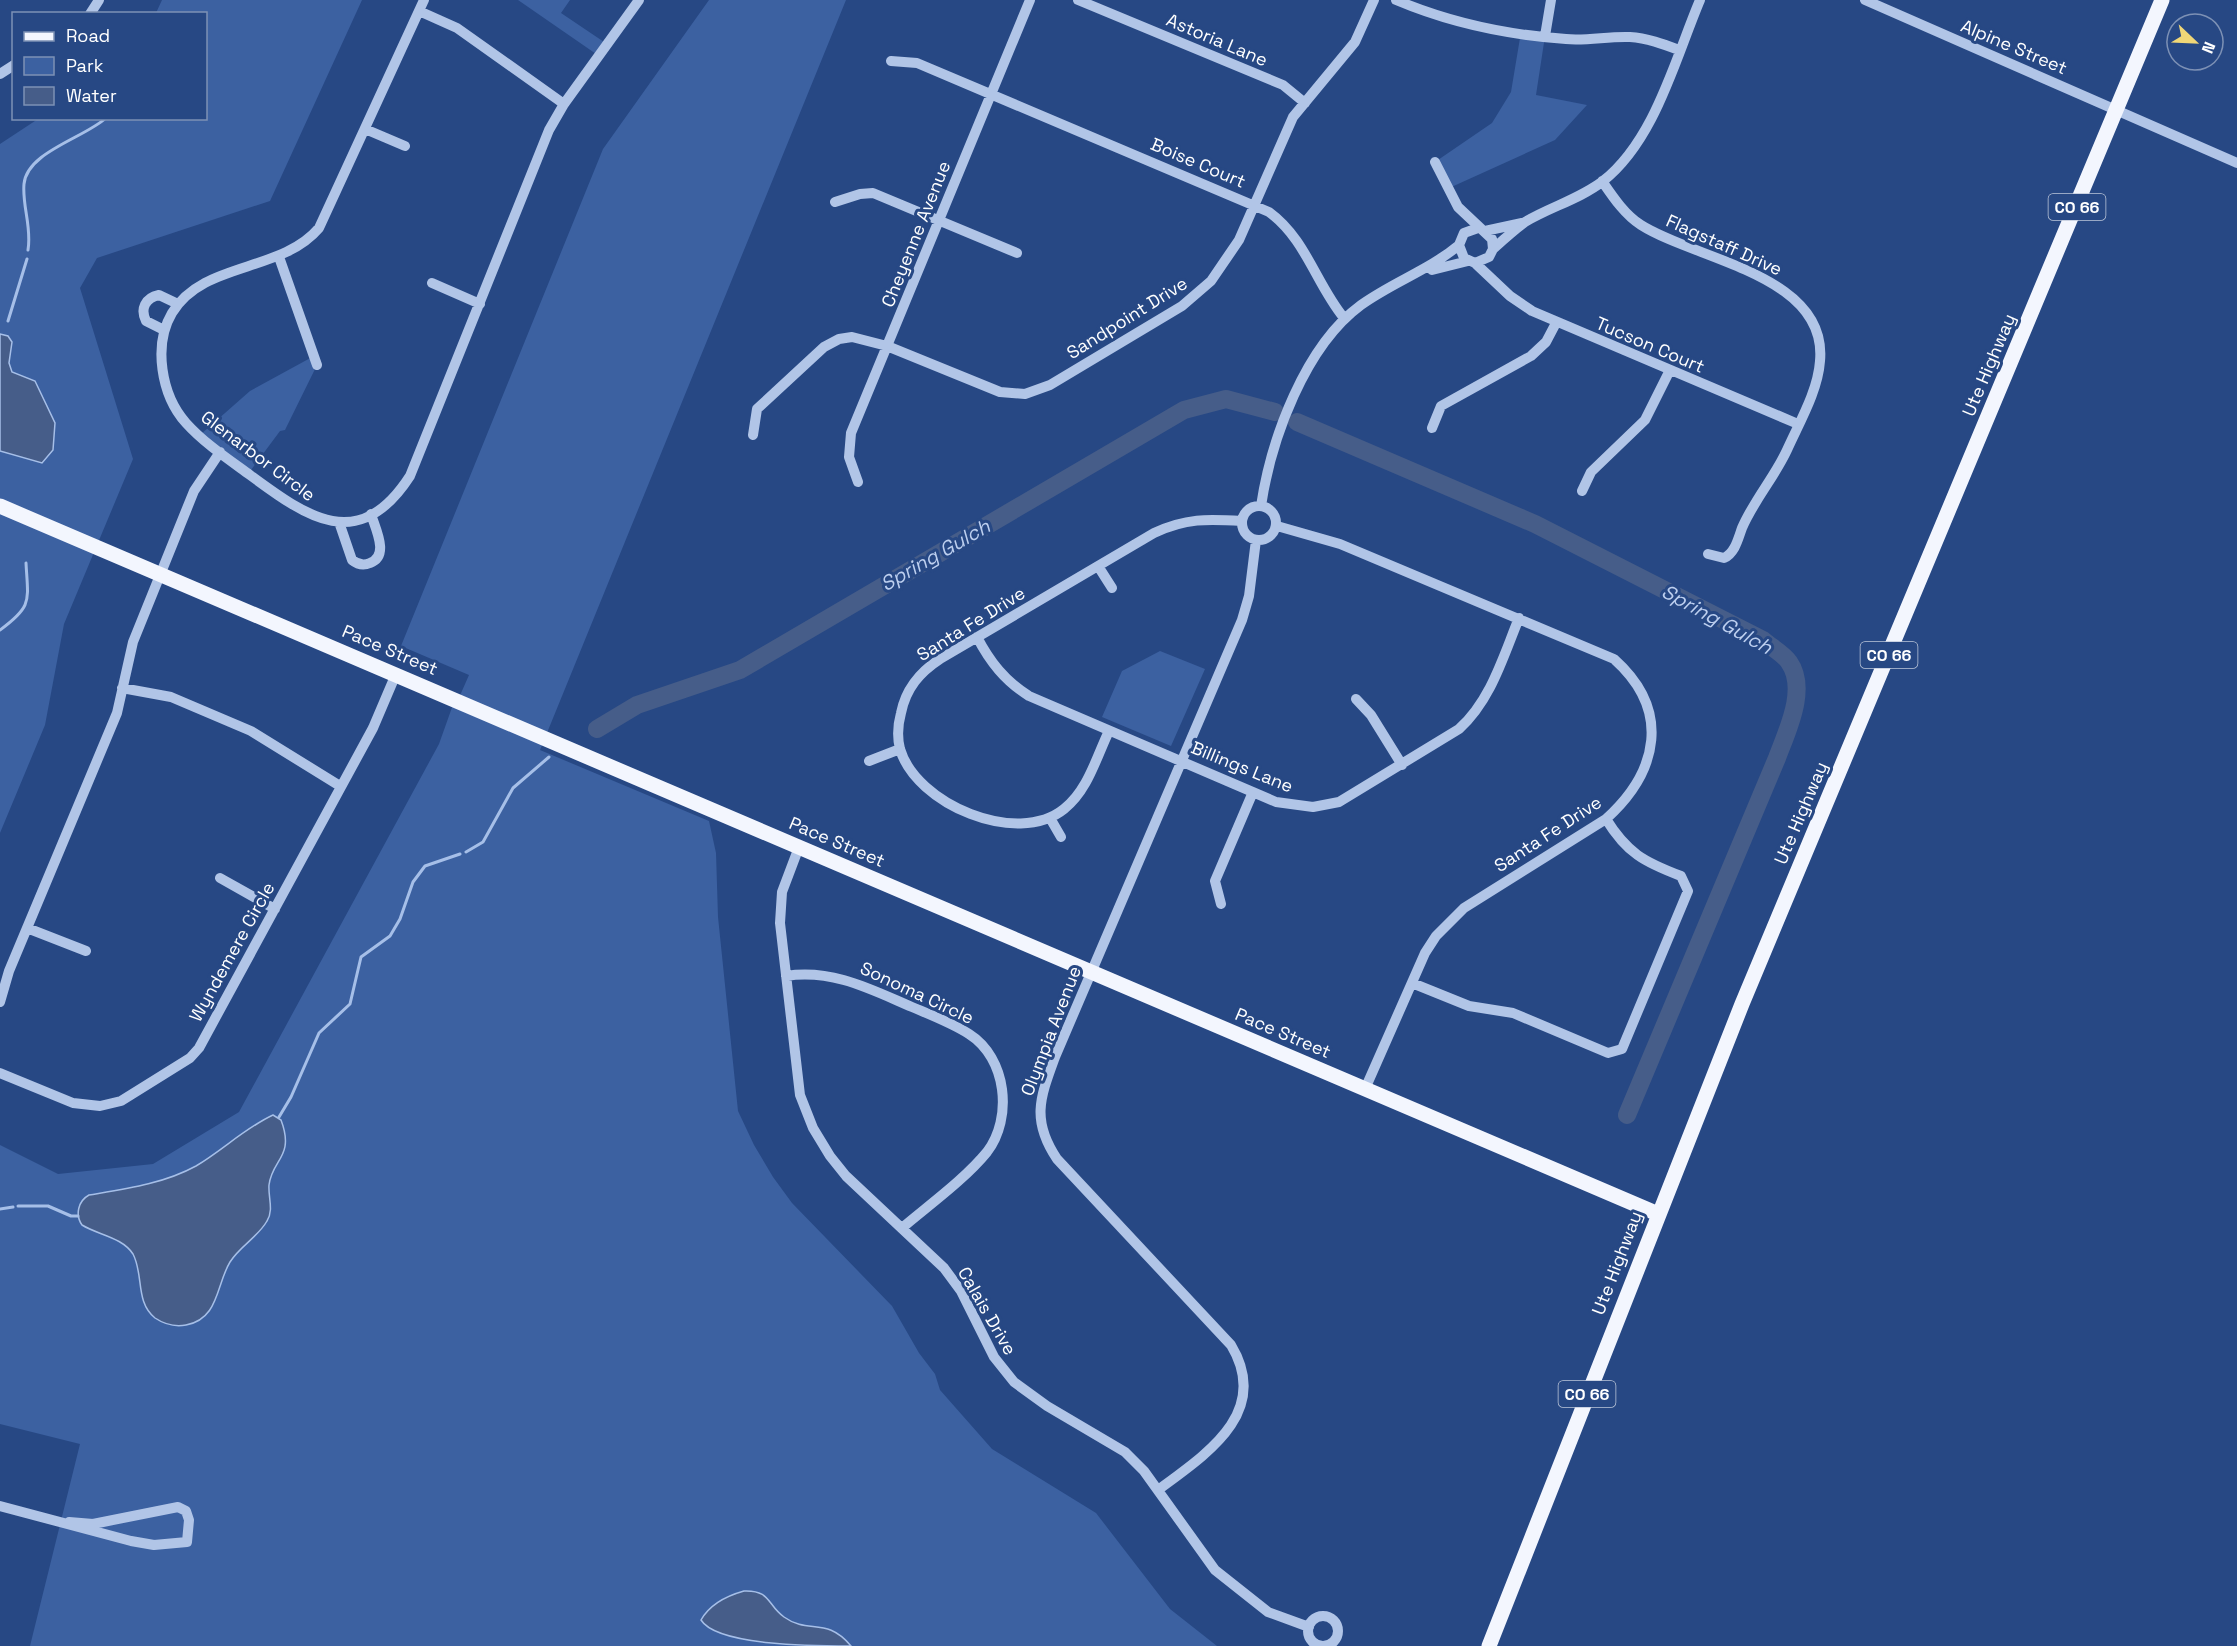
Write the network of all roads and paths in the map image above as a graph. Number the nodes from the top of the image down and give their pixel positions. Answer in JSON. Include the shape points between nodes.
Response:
{"nodes":[{"id":1,"x":424,"y":0,"type":"edge"},
{"id":2,"x":639,"y":0,"type":"edge"},
{"id":3,"x":1030,"y":0,"type":"edge"},
{"id":4,"x":1078,"y":0,"type":"edge"},
{"id":5,"x":1374,"y":0,"type":"edge"},
{"id":6,"x":1396,"y":0,"type":"edge"},
{"id":7,"x":1551,"y":0,"type":"edge"},
{"id":8,"x":1700,"y":0,"type":"edge"},
{"id":9,"x":1865,"y":0,"type":"edge"},
{"id":10,"x":2162,"y":0,"type":"edge"},
{"id":11,"x":419,"y":11,"type":"junction"},
{"id":12,"x":1545,"y":36,"type":"junction"},
{"id":13,"x":1679,"y":50,"type":"junction"},
{"id":14,"x":0,"y":59,"type":"edge"},
{"id":15,"x":891,"y":61,"type":"dead end"},
{"id":16,"x":7,"y":70,"type":"edge"},
{"id":17,"x":991,"y":95,"type":"junction"},
{"id":18,"x":1305,"y":103,"type":"junction"},
{"id":19,"x":564,"y":104,"type":"junction"},
{"id":20,"x":2118,"y":110,"type":"junction"},
{"id":21,"x":365,"y":129,"type":"junction"},
{"id":22,"x":405,"y":146,"type":"dead end"},
{"id":23,"x":1435,"y":162,"type":"dead end"},
{"id":24,"x":2237,"y":163,"type":"edge"},
{"id":25,"x":1602,"y":181,"type":"junction"},
{"id":26,"x":835,"y":202,"type":"dead end"},
{"id":27,"x":1254,"y":204,"type":"junction"},
{"id":28,"x":1458,"y":207,"type":"junction"},
{"id":29,"x":939,"y":221,"type":"junction"},
{"id":30,"x":1525,"y":222,"type":"junction"},
{"id":31,"x":1482,"y":230,"type":"junction"},
{"id":32,"x":1460,"y":241,"type":"junction"},
{"id":33,"x":1493,"y":251,"type":"junction"},
{"id":34,"x":1017,"y":253,"type":"dead end"},
{"id":35,"x":279,"y":257,"type":"junction"},
{"id":36,"x":1472,"y":262,"type":"junction"},
{"id":37,"x":1420,"y":273,"type":"junction"},
{"id":38,"x":432,"y":283,"type":"dead end"},
{"id":39,"x":1497,"y":284,"type":"junction"},
{"id":40,"x":480,"y":303,"type":"junction"},
{"id":41,"x":178,"y":304,"type":"junction"},
{"id":42,"x":1344,"y":318,"type":"junction"},
{"id":43,"x":1556,"y":323,"type":"junction"},
{"id":44,"x":164,"y":330,"type":"junction"},
{"id":45,"x":887,"y":346,"type":"junction"},
{"id":46,"x":317,"y":365,"type":"dead end"},
{"id":47,"x":1670,"y":370,"type":"junction"},
{"id":48,"x":1798,"y":424,"type":"junction"},
{"id":49,"x":1432,"y":428,"type":"dead end"},
{"id":50,"x":753,"y":435,"type":"dead end"},
{"id":51,"x":220,"y":452,"type":"junction"},
{"id":52,"x":858,"y":482,"type":"dead end"},
{"id":53,"x":1582,"y":491,"type":"dead end"},
{"id":54,"x":0,"y":506,"type":"edge"},
{"id":55,"x":1261,"y":506,"type":"junction"},
{"id":56,"x":371,"y":514,"type":"junction"},
{"id":57,"x":1242,"y":521,"type":"junction"},
{"id":58,"x":339,"y":522,"type":"junction"},
{"id":59,"x":1277,"y":526,"type":"junction"},
{"id":60,"x":1257,"y":540,"type":"junction"},
{"id":61,"x":1708,"y":554,"type":"dead end"},
{"id":62,"x":1098,"y":566,"type":"junction"},
{"id":63,"x":161,"y":574,"type":"junction"},
{"id":64,"x":1112,"y":588,"type":"dead end"},
{"id":65,"x":1520,"y":618,"type":"junction"},
{"id":66,"x":977,"y":637,"type":"junction"},
{"id":67,"x":396,"y":674,"type":"junction"},
{"id":68,"x":122,"y":688,"type":"junction"},
{"id":69,"x":1356,"y":699,"type":"dead end"},
{"id":70,"x":1109,"y":731,"type":"junction"},
{"id":71,"x":900,"y":749,"type":"junction"},
{"id":72,"x":869,"y":761,"type":"dead end"},
{"id":73,"x":1182,"y":761,"type":"junction"},
{"id":74,"x":1402,"y":765,"type":"junction"},
{"id":75,"x":340,"y":786,"type":"junction"},
{"id":76,"x":1253,"y":792,"type":"junction"},
{"id":77,"x":1050,"y":818,"type":"junction"},
{"id":78,"x":1606,"y":819,"type":"junction"},
{"id":79,"x":1061,"y":837,"type":"dead end"},
{"id":80,"x":799,"y":847,"type":"junction"},
{"id":81,"x":220,"y":878,"type":"dead end"},
{"id":82,"x":1221,"y":904,"type":"dead end"},
{"id":83,"x":274,"y":909,"type":"junction"},
{"id":84,"x":27,"y":928,"type":"junction"},
{"id":85,"x":86,"y":951,"type":"dead end"},
{"id":86,"x":1091,"y":973,"type":"junction"},
{"id":87,"x":786,"y":976,"type":"junction"},
{"id":88,"x":1412,"y":983,"type":"junction"},
{"id":89,"x":0,"y":1002,"type":"edge"},
{"id":90,"x":0,"y":1073,"type":"edge"},
{"id":91,"x":1365,"y":1089,"type":"junction"},
{"id":92,"x":1658,"y":1214,"type":"junction"},
{"id":93,"x":902,"y":1228,"type":"junction"},
{"id":94,"x":1158,"y":1490,"type":"junction"},
{"id":95,"x":0,"y":1506,"type":"edge"},
{"id":96,"x":69,"y":1522,"type":"junction"},
{"id":97,"x":1308,"y":1627,"type":"dead end"},
{"id":98,"x":1489,"y":1646,"type":"edge"}],
"edges":[{"from":1,"to":11,"type":"street","name":"Glenarbor Circle"},
{"from":2,"to":19,"type":"street","name":"Glenarbor Circle"},
{"from":3,"to":17,"type":"street","name":"Cheyenne Avenue"},
{"from":4,"to":18,"type":"street","name":"Astoria Lane","via":[[1283,85]]},
{"from":5,"to":18,"type":"street","name":"Sandpoint Drive","via":[[1355,42]]},
{"from":6,"to":12,"type":"street","via":[[1433,15]]},
{"from":7,"to":12,"type":"street"},
{"from":8,"to":13,"type":"street"},
{"from":9,"to":20,"type":"street","name":"Alpine Street"},
{"from":10,"to":20,"type":"main road","name":"Ute Highway","number":"CO 66"},
{"from":11,"to":19,"type":"street","via":[[457,28]]},
{"from":11,"to":21,"type":"street","name":"Glenarbor Circle"},
{"from":12,"to":13,"type":"street","via":[[1631,37],[1658,41]]},
{"from":13,"to":25,"type":"street","via":[[1643,135]]},
{"from":14,"to":16,"type":"street"},
{"from":15,"to":17,"type":"street","name":"Boise Court","via":[[917,63]]},
{"from":17,"to":27,"type":"street","name":"Boise Court"},
{"from":17,"to":29,"type":"street","name":"Cheyenne Avenue"},
{"from":18,"to":27,"type":"street","name":"Sandpoint Drive","via":[[1284,133]]},
{"from":19,"to":40,"type":"street","name":"Glenarbor Circle","via":[[549,130]]},
{"from":20,"to":24,"type":"street","name":"Alpine Street"},
{"from":20,"to":92,"type":"main road","name":"Ute Highway","number":"CO 66"},
{"from":21,"to":22,"type":"street"},
{"from":21,"to":35,"type":"street","name":"Glenarbor Circle","via":[[319,228],[302,245]]},
{"from":23,"to":28,"type":"street"},
{"from":25,"to":30,"type":"street"},
{"from":25,"to":48,"type":"street","name":"Flagstaff Drive","via":[[1618,203],[1644,226],[1779,285],[1799,303],[1814,324],[1821,360]]},
{"from":26,"to":29,"type":"street","via":[[873,194]]},
{"from":27,"to":42,"type":"street","name":"Boise Court","via":[[1285,223]]},
{"from":27,"to":45,"type":"street","name":"Sandpoint Drive","via":[[1226,263],[1195,297],[1042,389],[1025,394],[1000,392]]},
{"from":28,"to":31,"type":"street"},
{"from":28,"to":32,"type":"street"},
{"from":29,"to":34,"type":"street"},
{"from":29,"to":45,"type":"street","name":"Cheyenne Avenue"},
{"from":30,"to":31,"type":"street"},
{"from":30,"to":33,"type":"street"},
{"from":31,"to":32,"type":"street","via":[[1468,230]]},
{"from":31,"to":33,"type":"street","via":[[1492,238]]},
{"from":32,"to":36,"type":"street","via":[[1461,254]]},
{"from":32,"to":37,"type":"street"},
{"from":33,"to":36,"type":"street","via":[[1485,261]]},
{"from":33,"to":39,"type":"street"},
{"from":35,"to":41,"type":"street","name":"Glenarbor Circle","via":[[212,280]]},
{"from":35,"to":46,"type":"street"},
{"from":36,"to":37,"type":"street"},
{"from":36,"to":39,"type":"street","name":"Tucson Court"},
{"from":37,"to":42,"type":"street"},
{"from":38,"to":40,"type":"street"},
{"from":39,"to":43,"type":"street","name":"Tucson Court","via":[[1519,303]]},
{"from":40,"to":56,"type":"street","name":"Glenarbor Circle","via":[[410,476],[392,500]]},
{"from":41,"to":44,"type":"street","name":"Glenarbor Circle"},
{"from":41,"to":44,"type":"street","via":[[159,295],[146,303],[146,321]]},
{"from":42,"to":55,"type":"street","via":[[1306,371],[1275,445]]},
{"from":43,"to":47,"type":"street","name":"Tucson Court"},
{"from":43,"to":49,"type":"street","via":[[1543,346],[1531,356],[1441,406]]},
{"from":44,"to":51,"type":"street","name":"Glenarbor Circle","via":[[161,361],[177,411]]},
{"from":45,"to":50,"type":"street","name":"Sandpoint Drive","via":[[852,337],[824,347],[757,409]]},
{"from":45,"to":52,"type":"street","name":"Cheyenne Avenue","via":[[849,442],[849,457]]},
{"from":47,"to":48,"type":"street","name":"Tucson Court"},
{"from":47,"to":53,"type":"street","via":[[1645,420],[1591,472]]},
{"from":48,"to":61,"type":"street","name":"Flagstaff Drive","via":[[1779,467],[1756,498],[1732,551],[1724,558]]},
{"from":51,"to":58,"type":"street","name":"Glenarbor Circle","via":[[294,508],[322,520]]},
{"from":51,"to":63,"type":"street","via":[[194,491]]},
{"from":54,"to":63,"type":"main road","name":"Pace Street"},
{"from":55,"to":57,"type":"street","via":[[1250,508]]},
{"from":55,"to":59,"type":"street","via":[[1274,514]]},
{"from":56,"to":58,"type":"street","name":"Glenarbor Circle"},
{"from":56,"to":58,"type":"street","via":[[380,551],[369,564],[352,560]]},
{"from":57,"to":60,"type":"street","via":[[1247,536]]},
{"from":57,"to":62,"type":"street","name":"Santa Fe Drive","via":[[1199,519],[1175,524]]},
{"from":59,"to":60,"type":"street","via":[[1268,538]]},
{"from":59,"to":65,"type":"street","name":"Santa Fe Drive","via":[[1340,544]]},
{"from":60,"to":73,"type":"street","name":"Olympia Avenue","via":[[1244,615]]},
{"from":62,"to":64,"type":"street"},
{"from":62,"to":66,"type":"street","name":"Santa Fe Drive"},
{"from":63,"to":67,"type":"main road","name":"Pace Street"},
{"from":63,"to":68,"type":"street","via":[[128,654]]},
{"from":65,"to":74,"type":"street","name":"Billings Lane","via":[[1479,708],[1459,729]]},
{"from":65,"to":78,"type":"street","name":"Santa Fe Drive","via":[[1614,659],[1640,686],[1648,705],[1651,744],[1644,768],[1624,802]]},
{"from":66,"to":70,"type":"street","name":"Billings Lane","via":[[998,672],[1012,686]]},
{"from":66,"to":71,"type":"street","name":"Santa Fe Drive","via":[[929,666],[910,687],[899,720]]},
{"from":67,"to":75,"type":"street","name":"Wyndemere Circle","via":[[373,728]]},
{"from":67,"to":80,"type":"main road","name":"Pace Street"},
{"from":68,"to":75,"type":"street","via":[[171,697],[251,731]]},
{"from":68,"to":84,"type":"street","via":[[117,713]]},
{"from":69,"to":74,"type":"street","via":[[1371,715]]},
{"from":70,"to":73,"type":"street","name":"Billings Lane"},
{"from":70,"to":77,"type":"street","name":"Santa Fe Drive","via":[[1080,792]]},
{"from":71,"to":72,"type":"street"},
{"from":71,"to":77,"type":"street","name":"Santa Fe Drive","via":[[920,783],[956,806],[1007,824]]},
{"from":73,"to":76,"type":"street","name":"Billings Lane"},
{"from":73,"to":86,"type":"street","name":"Olympia Avenue"},
{"from":74,"to":76,"type":"street","name":"Billings Lane","via":[[1352,796],[1324,806],[1294,806]]},
{"from":75,"to":83,"type":"street","name":"Wyndemere Circle"},
{"from":76,"to":82,"type":"street","via":[[1215,881]]},
{"from":77,"to":79,"type":"street"},
{"from":78,"to":88,"type":"street","name":"Santa Fe Drive","via":[[1452,918],[1425,953]]},
{"from":78,"to":88,"type":"street","via":[[1630,851],[1681,876],[1688,891],[1622,1049],[1608,1053],[1513,1013],[1469,1006]]},
{"from":80,"to":86,"type":"main road","name":"Pace Street"},
{"from":80,"to":87,"type":"street","name":"Calais Drive","via":[[782,891],[780,923]]},
{"from":81,"to":83,"type":"street"},
{"from":83,"to":90,"type":"street","name":"Wyndemere Circle","via":[[199,1048],[180,1066],[131,1095],[107,1105],[86,1106]]},
{"from":84,"to":85,"type":"street"},
{"from":84,"to":89,"type":"street"},
{"from":86,"to":91,"type":"main road","name":"Pace Street"},
{"from":86,"to":94,"type":"street","name":"Olympia Avenue","via":[[1041,1096],[1039,1116],[1043,1133],[1057,1159],[1231,1345],[1242,1374],[1241,1405],[1230,1430]]},
{"from":87,"to":93,"type":"street","name":"Calais Drive","via":[[800,1095],[813,1128],[846,1176]]},
{"from":87,"to":93,"type":"street","name":"Sonoma Circle","via":[[815,973],[847,979],[951,1024],[976,1040],[991,1058],[1003,1097],[995,1138],[979,1161]]},
{"from":88,"to":91,"type":"street","name":"Santa Fe Drive"},
{"from":91,"to":92,"type":"main road","name":"Pace Street"},
{"from":92,"to":98,"type":"main road","name":"Ute Highway","number":"CO 66"},
{"from":93,"to":94,"type":"street","name":"Calais Drive","via":[[944,1268],[961,1291],[989,1347],[1014,1382],[1125,1452]]},
{"from":94,"to":97,"type":"street","name":"Calais Drive","via":[[1219,1574],[1268,1612]]},
{"from":95,"to":96,"type":"street"},
{"from":96,"to":96,"type":"street","via":[[154,1545],[187,1542],[189,1520],[186,1511],[178,1507],[93,1524]]}]}
